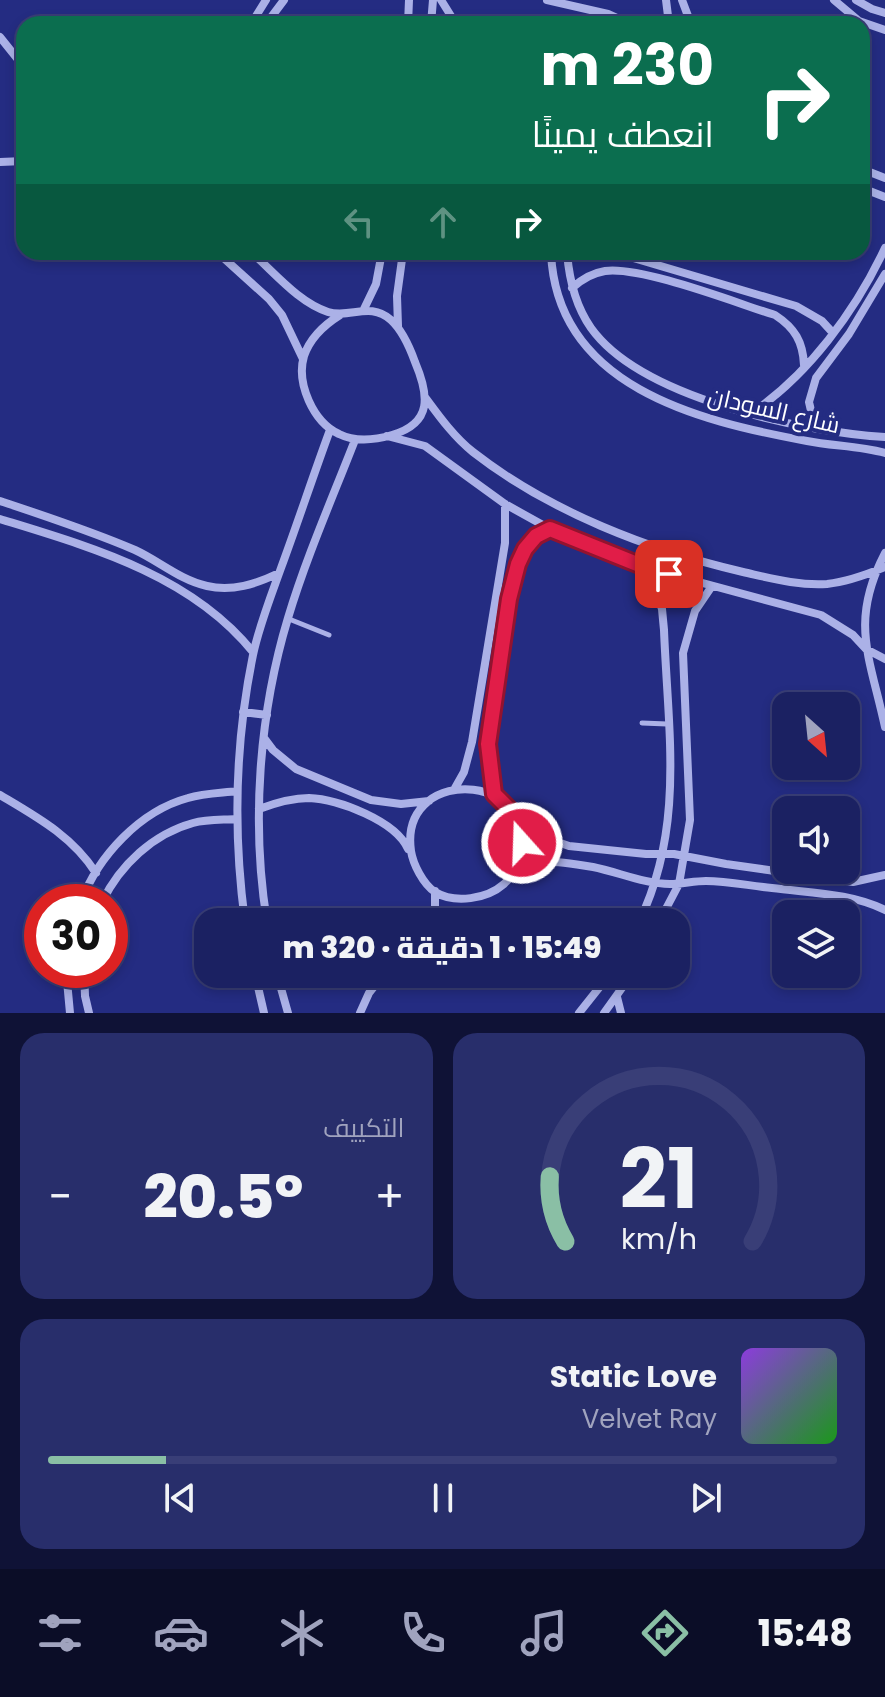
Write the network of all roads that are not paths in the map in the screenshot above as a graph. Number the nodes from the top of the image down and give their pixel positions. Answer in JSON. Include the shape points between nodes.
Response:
{"nodes":[{"id":1,"x":284,"y":0,"type":"edge"},
{"id":2,"x":547,"y":0,"type":"edge"},
{"id":3,"x":834,"y":0,"type":"edge"},
{"id":4,"x":856,"y":0,"type":"edge"},
{"id":5,"x":885,"y":13,"type":"edge"},
{"id":6,"x":271,"y":16,"type":"edge"},
{"id":7,"x":612,"y":16,"type":"edge"},
{"id":8,"x":853,"y":16,"type":"edge"},
{"id":9,"x":0,"y":37,"type":"edge"},
{"id":10,"x":16,"y":57,"type":"edge"},
{"id":11,"x":885,"y":248,"type":"edge"},
{"id":12,"x":226,"y":260,"type":"edge"},
{"id":13,"x":260,"y":260,"type":"edge"},
{"id":14,"x":264,"y":260,"type":"edge"},
{"id":15,"x":380,"y":260,"type":"edge"},
{"id":16,"x":402,"y":260,"type":"edge"},
{"id":17,"x":552,"y":260,"type":"edge"},
{"id":18,"x":568,"y":260,"type":"edge"},
{"id":19,"x":646,"y":260,"type":"edge"},
{"id":20,"x":263,"y":263,"type":"junction"},
{"id":21,"x":885,"y":274,"type":"edge"},
{"id":22,"x":572,"y":288,"type":"junction"},
{"id":23,"x":364,"y":309,"type":"junction"},
{"id":24,"x":340,"y":315,"type":"junction"},
{"id":25,"x":398,"y":327,"type":"junction"},
{"id":26,"x":833,"y":333,"type":"junction"},
{"id":27,"x":303,"y":359,"type":"junction"},
{"id":28,"x":804,"y":365,"type":"junction"},
{"id":29,"x":425,"y":397,"type":"junction"},
{"id":30,"x":750,"y":414,"type":"junction"},
{"id":31,"x":815,"y":428,"type":"junction"},
{"id":32,"x":330,"y":430,"type":"junction"},
{"id":33,"x":387,"y":436,"type":"junction"},
{"id":34,"x":885,"y":437,"type":"edge"},
{"id":35,"x":355,"y":440,"type":"junction"},
{"id":36,"x":885,"y":453,"type":"edge"},
{"id":37,"x":0,"y":501,"type":"edge"},
{"id":38,"x":505,"y":504,"type":"junction"},
{"id":39,"x":0,"y":519,"type":"edge"},
{"id":40,"x":550,"y":529,"type":"junction"},
{"id":41,"x":885,"y":553,"type":"edge"},
{"id":42,"x":885,"y":567,"type":"edge"},
{"id":43,"x":647,"y":568,"type":"junction"},
{"id":44,"x":876,"y":571,"type":"junction"},
{"id":45,"x":279,"y":573,"type":"junction"},
{"id":46,"x":712,"y":586,"type":"junction"},
{"id":47,"x":288,"y":619,"type":"junction"},
{"id":48,"x":329,"y":635,"type":"dead end"},
{"id":49,"x":866,"y":649,"type":"junction"},
{"id":50,"x":253,"y":652,"type":"junction"},
{"id":51,"x":885,"y":659,"type":"edge"},
{"id":52,"x":243,"y":712,"type":"junction"},
{"id":53,"x":267,"y":715,"type":"junction"},
{"id":54,"x":642,"y":723,"type":"dead end"},
{"id":55,"x":667,"y":724,"type":"junction"},
{"id":56,"x":885,"y":727,"type":"edge"},
{"id":57,"x":264,"y":738,"type":"junction"},
{"id":58,"x":455,"y":788,"type":"junction"},
{"id":59,"x":237,"y":791,"type":"junction"},
{"id":60,"x":494,"y":794,"type":"junction"},
{"id":61,"x":0,"y":795,"type":"edge"},
{"id":62,"x":430,"y":801,"type":"junction"},
{"id":63,"x":259,"y":809,"type":"junction"},
{"id":64,"x":236,"y":819,"type":"junction"},
{"id":65,"x":520,"y":829,"type":"junction"},
{"id":66,"x":664,"y":854,"type":"junction"},
{"id":67,"x":685,"y":855,"type":"junction"},
{"id":68,"x":412,"y":859,"type":"junction"},
{"id":69,"x":514,"y":871,"type":"junction"},
{"id":70,"x":96,"y":873,"type":"junction"},
{"id":71,"x":885,"y":875,"type":"edge"},
{"id":72,"x":657,"y":883,"type":"junction"},
{"id":73,"x":90,"y":884,"type":"edge"},
{"id":74,"x":111,"y":884,"type":"edge"},
{"id":75,"x":679,"y":884,"type":"junction"},
{"id":76,"x":435,"y":891,"type":"junction"},
{"id":77,"x":263,"y":900,"type":"junction"},
{"id":78,"x":242,"y":901,"type":"junction"},
{"id":79,"x":243,"y":908,"type":"edge"},
{"id":80,"x":264,"y":908,"type":"edge"},
{"id":81,"x":435,"y":908,"type":"edge"},
{"id":82,"x":645,"y":908,"type":"edge"},
{"id":83,"x":666,"y":908,"type":"edge"},
{"id":84,"x":885,"y":910,"type":"edge"},
{"id":85,"x":68,"y":988,"type":"edge"},
{"id":86,"x":85,"y":988,"type":"edge"},
{"id":87,"x":258,"y":988,"type":"edge"},
{"id":88,"x":281,"y":988,"type":"edge"},
{"id":89,"x":373,"y":988,"type":"edge"},
{"id":90,"x":599,"y":988,"type":"edge"},
{"id":91,"x":623,"y":988,"type":"edge"},
{"id":92,"x":617,"y":997,"type":"junction"},
{"id":93,"x":70,"y":1013,"type":"edge"},
{"id":94,"x":89,"y":1013,"type":"edge"},
{"id":95,"x":264,"y":1013,"type":"edge"},
{"id":96,"x":288,"y":1013,"type":"edge"},
{"id":97,"x":360,"y":1013,"type":"edge"},
{"id":98,"x":579,"y":1013,"type":"edge"},
{"id":99,"x":604,"y":1013,"type":"edge"},
{"id":100,"x":621,"y":1013,"type":"edge"}],
"edges":[{"from":1,"to":6,"type":"street"},
{"from":2,"to":7,"type":"street"},
{"from":3,"to":8,"type":"street"},
{"from":4,"to":5,"type":"street"},
{"from":9,"to":10,"type":"street"},
{"from":11,"to":26,"type":"street"},
{"from":12,"to":27,"type":"street","via":[[282,315]]},
{"from":13,"to":20,"type":"street"},
{"from":14,"to":20,"type":"street"},
{"from":15,"to":23,"type":"street"},
{"from":16,"to":25,"type":"street"},
{"from":17,"to":36,"type":"street","name":"شارع السودان","via":[[566,320],[594,358],[630,384],[743,429]]},
{"from":18,"to":22,"type":"street","name":"شارع السودان"},
{"from":19,"to":26,"type":"street","via":[[796,306]]},
{"from":20,"to":24,"type":"street","via":[[306,301]]},
{"from":21,"to":31,"type":"street","via":[[816,378],[809,402]]},
{"from":22,"to":28,"type":"street","via":[[593,274],[618,270],[775,315],[798,336]]},
{"from":22,"to":30,"type":"street","name":"شارع السودان","via":[[591,328],[623,359],[680,390]]},
{"from":23,"to":24,"type":"street"},
{"from":23,"to":25,"type":"street","via":[[383,314]]},
{"from":24,"to":27,"type":"street","via":[[321,329]]},
{"from":25,"to":29,"type":"street"},
{"from":26,"to":28,"type":"street"},
{"from":27,"to":32,"type":"street","via":[[310,404]]},
{"from":28,"to":30,"type":"street"},
{"from":29,"to":33,"type":"street","via":[[425,408],[413,426]]},
{"from":29,"to":44,"type":"street","via":[[472,452],[520,484],[654,547],[807,584],[843,582]]},
{"from":30,"to":31,"type":"street","name":"شارع السودان"},
{"from":31,"to":34,"type":"street","name":"شارع السودان"},
{"from":32,"to":35,"type":"street"},
{"from":32,"to":45,"type":"street"},
{"from":33,"to":35,"type":"street"},
{"from":33,"to":38,"type":"street","via":[[425,446]]},
{"from":35,"to":47,"type":"street"},
{"from":37,"to":45,"type":"street","via":[[138,551],[209,586],[257,584]]},
{"from":38,"to":40,"type":"street"},
{"from":38,"to":58,"type":"street","via":[[505,543],[472,742]]},
{"from":39,"to":50,"type":"street","via":[[156,576],[222,618]]},
{"from":40,"to":43,"type":"street"},
{"from":40,"to":60,"type":"street","via":[[525,549],[509,599],[488,744]]},
{"from":41,"to":44,"type":"street"},
{"from":42,"to":44,"type":"street"},
{"from":43,"to":46,"type":"street"},
{"from":43,"to":55,"type":"street","via":[[664,630]]},
{"from":44,"to":49,"type":"street","via":[[864,609]]},
{"from":45,"to":50,"type":"street"},
{"from":46,"to":49,"type":"street","via":[[821,615]]},
{"from":46,"to":67,"type":"street","via":[[695,611],[683,653],[690,820]]},
{"from":47,"to":48,"type":"lane"},
{"from":47,"to":53,"type":"street"},
{"from":49,"to":51,"type":"street"},
{"from":49,"to":56,"type":"street"},
{"from":50,"to":52,"type":"street"},
{"from":52,"to":53,"type":"street"},
{"from":52,"to":59,"type":"street"},
{"from":53,"to":57,"type":"street"},
{"from":54,"to":55,"type":"lane"},
{"from":55,"to":66,"type":"street","via":[[672,786]]},
{"from":57,"to":62,"type":"street","via":[[296,769],[371,800]]},
{"from":57,"to":63,"type":"street"},
{"from":58,"to":60,"type":"street"},
{"from":58,"to":62,"type":"street"},
{"from":59,"to":64,"type":"street"},
{"from":59,"to":70,"type":"street","via":[[186,798],[160,809],[119,841]]},
{"from":60,"to":65,"type":"street","via":[[515,815]]},
{"from":61,"to":70,"type":"street","via":[[75,844]]},
{"from":62,"to":68,"type":"street","via":[[411,833]]},
{"from":63,"to":68,"type":"street","via":[[299,798],[349,808],[394,831]]},
{"from":63,"to":77,"type":"street"},
{"from":64,"to":74,"type":"street","via":[[171,831],[133,857]]},
{"from":64,"to":78,"type":"street"},
{"from":65,"to":66,"type":"street","via":[[569,846]]},
{"from":65,"to":69,"type":"street","via":[[520,858]]},
{"from":66,"to":67,"type":"street"},
{"from":66,"to":72,"type":"street"},
{"from":67,"to":71,"type":"street","via":[[845,881]]},
{"from":67,"to":75,"type":"street"},
{"from":68,"to":76,"type":"street"},
{"from":69,"to":72,"type":"street","via":[[533,863],[570,863]]},
{"from":69,"to":76,"type":"street","via":[[490,893],[474,898]]},
{"from":70,"to":73,"type":"street"},
{"from":72,"to":75,"type":"street"},
{"from":72,"to":82,"type":"street"},
{"from":75,"to":83,"type":"street"},
{"from":75,"to":84,"type":"street","via":[[708,881],[831,895]]},
{"from":76,"to":81,"type":"street"},
{"from":77,"to":78,"type":"street"},
{"from":77,"to":80,"type":"street"},
{"from":78,"to":79,"type":"street"},
{"from":85,"to":93,"type":"street"},
{"from":86,"to":94,"type":"street"},
{"from":87,"to":95,"type":"street"},
{"from":88,"to":96,"type":"street"},
{"from":89,"to":97,"type":"street"},
{"from":90,"to":98,"type":"street"},
{"from":91,"to":92,"type":"street"},
{"from":92,"to":99,"type":"street"},
{"from":92,"to":100,"type":"street"}]}
